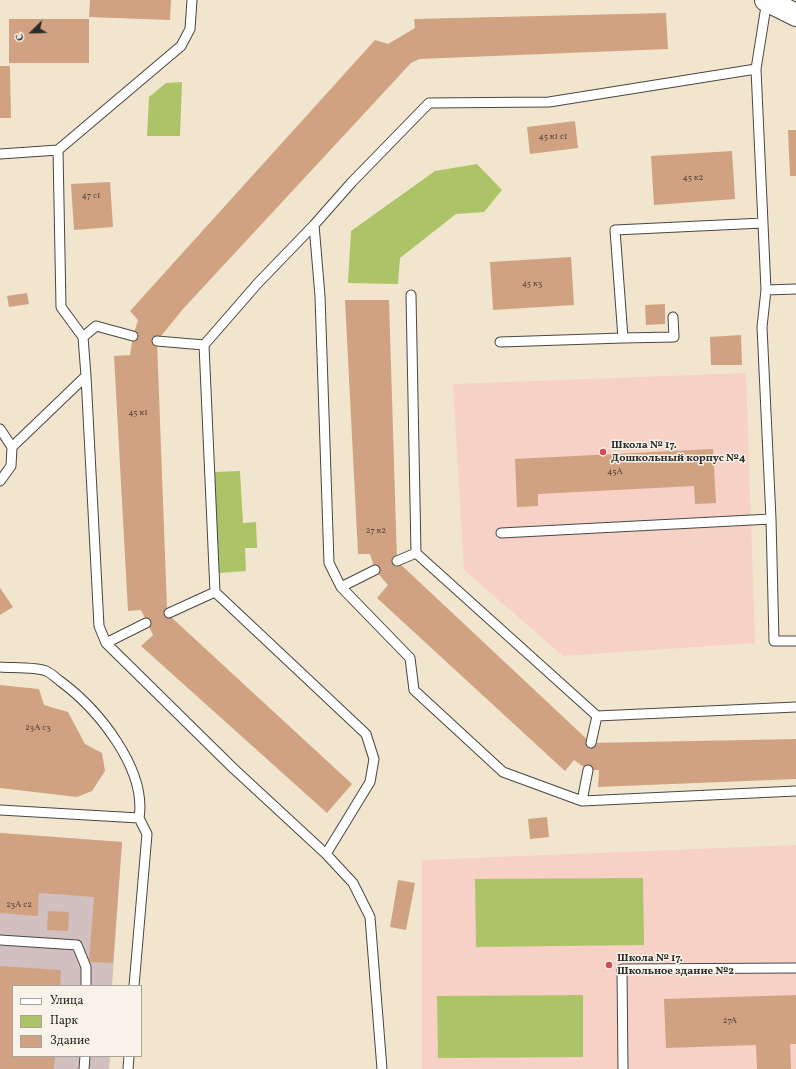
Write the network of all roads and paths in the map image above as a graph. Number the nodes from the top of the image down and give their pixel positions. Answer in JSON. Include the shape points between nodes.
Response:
{"nodes":[{"id":1,"x":192,"y":0,"type":"edge"},
{"id":2,"x":767,"y":0,"type":"edge"},
{"id":3,"x":796,"y":15,"type":"edge"},
{"id":4,"x":756,"y":69,"type":"junction"},
{"id":5,"x":58,"y":150,"type":"junction"},
{"id":6,"x":0,"y":154,"type":"edge"},
{"id":7,"x":763,"y":223,"type":"junction"},
{"id":8,"x":314,"y":225,"type":"junction"},
{"id":9,"x":796,"y":289,"type":"edge"},
{"id":10,"x":766,"y":290,"type":"junction"},
{"id":11,"x":410,"y":295,"type":"dead end"},
{"id":12,"x":673,"y":317,"type":"dead end"},
{"id":13,"x":133,"y":336,"type":"dead end"},
{"id":14,"x":83,"y":337,"type":"junction"},
{"id":15,"x":622,"y":338,"type":"junction"},
{"id":16,"x":157,"y":341,"type":"dead end"},
{"id":17,"x":500,"y":342,"type":"dead end"},
{"id":18,"x":204,"y":345,"type":"junction"},
{"id":19,"x":86,"y":376,"type":"junction"},
{"id":20,"x":0,"y":429,"type":"edge"},
{"id":21,"x":12,"y":448,"type":"junction"},
{"id":22,"x":0,"y":481,"type":"edge"},
{"id":23,"x":771,"y":519,"type":"junction"},
{"id":24,"x":501,"y":533,"type":"dead end"},
{"id":25,"x":416,"y":553,"type":"junction"},
{"id":26,"x":397,"y":561,"type":"dead end"},
{"id":27,"x":375,"y":570,"type":"dead end"},
{"id":28,"x":341,"y":587,"type":"junction"},
{"id":29,"x":216,"y":592,"type":"junction"},
{"id":30,"x":169,"y":612,"type":"dead end"},
{"id":31,"x":146,"y":623,"type":"dead end"},
{"id":32,"x":796,"y":641,"type":"edge"},
{"id":33,"x":106,"y":643,"type":"junction"},
{"id":34,"x":0,"y":668,"type":"edge"},
{"id":35,"x":796,"y":707,"type":"edge"},
{"id":36,"x":597,"y":716,"type":"junction"},
{"id":37,"x":591,"y":743,"type":"dead end"},
{"id":38,"x":588,"y":770,"type":"dead end"},
{"id":39,"x":796,"y":791,"type":"edge"},
{"id":40,"x":582,"y":801,"type":"junction"},
{"id":41,"x":0,"y":810,"type":"edge"},
{"id":42,"x":139,"y":818,"type":"junction"},
{"id":43,"x":326,"y":854,"type":"junction"},
{"id":44,"x":0,"y":940,"type":"edge"},
{"id":45,"x":796,"y":968,"type":"edge"},
{"id":46,"x":86,"y":985,"type":"edge"},
{"id":47,"x":134,"y":985,"type":"edge"},
{"id":48,"x":85,"y":1057,"type":"edge"},
{"id":49,"x":129,"y":1057,"type":"edge"},
{"id":50,"x":84,"y":1069,"type":"edge"},
{"id":51,"x":128,"y":1069,"type":"edge"},
{"id":52,"x":382,"y":1069,"type":"edge"},
{"id":53,"x":623,"y":1069,"type":"edge"}],
"edges":[{"from":1,"to":5,"type":"lane","via":[[190,29],[181,46]]},
{"from":2,"to":3,"type":"main road"},
{"from":2,"to":4,"type":"lane"},
{"from":4,"to":7,"type":"lane"},
{"from":4,"to":8,"type":"lane","via":[[549,102],[429,103]]},
{"from":5,"to":6,"type":"lane"},
{"from":5,"to":14,"type":"lane","via":[[61,307]]},
{"from":7,"to":10,"type":"lane"},
{"from":7,"to":15,"type":"lane","via":[[615,230]]},
{"from":8,"to":18,"type":"lane","via":[[258,283]]},
{"from":8,"to":28,"type":"lane","via":[[320,296],[329,563]]},
{"from":9,"to":10,"type":"lane"},
{"from":10,"to":23,"type":"lane","via":[[762,327]]},
{"from":11,"to":25,"type":"lane"},
{"from":12,"to":15,"type":"lane","via":[[674,337]]},
{"from":13,"to":14,"type":"lane","via":[[96,326]]},
{"from":14,"to":19,"type":"lane"},
{"from":15,"to":17,"type":"lane"},
{"from":16,"to":18,"type":"lane"},
{"from":18,"to":29,"type":"lane"},
{"from":19,"to":21,"type":"lane"},
{"from":19,"to":33,"type":"lane","via":[[99,626]]},
{"from":20,"to":21,"type":"lane"},
{"from":21,"to":22,"type":"lane","via":[[11,466]]},
{"from":23,"to":24,"type":"lane"},
{"from":23,"to":32,"type":"lane","via":[[774,641]]},
{"from":25,"to":26,"type":"lane"},
{"from":25,"to":36,"type":"lane"},
{"from":27,"to":28,"type":"lane"},
{"from":28,"to":40,"type":"lane","via":[[410,658],[414,690],[503,772]]},
{"from":29,"to":30,"type":"lane"},
{"from":29,"to":43,"type":"lane","via":[[366,734],[374,760],[370,782]]},
{"from":31,"to":33,"type":"lane"},
{"from":33,"to":43,"type":"lane","via":[[233,768]]},
{"from":34,"to":42,"type":"lane","via":[[45,670],[76,692],[118,741],[135,778],[141,806]]},
{"from":35,"to":36,"type":"lane"},
{"from":36,"to":37,"type":"lane"},
{"from":38,"to":40,"type":"lane"},
{"from":39,"to":40,"type":"lane"},
{"from":41,"to":42,"type":"lane"},
{"from":42,"to":47,"type":"lane","via":[[147,834]]},
{"from":43,"to":52,"type":"lane","via":[[353,883],[370,917]]},
{"from":44,"to":46,"type":"lane","via":[[77,945],[86,967]]},
{"from":45,"to":53,"type":"lane","via":[[622,969]]},
{"from":48,"to":50,"type":"lane"},
{"from":49,"to":51,"type":"lane"}]}
